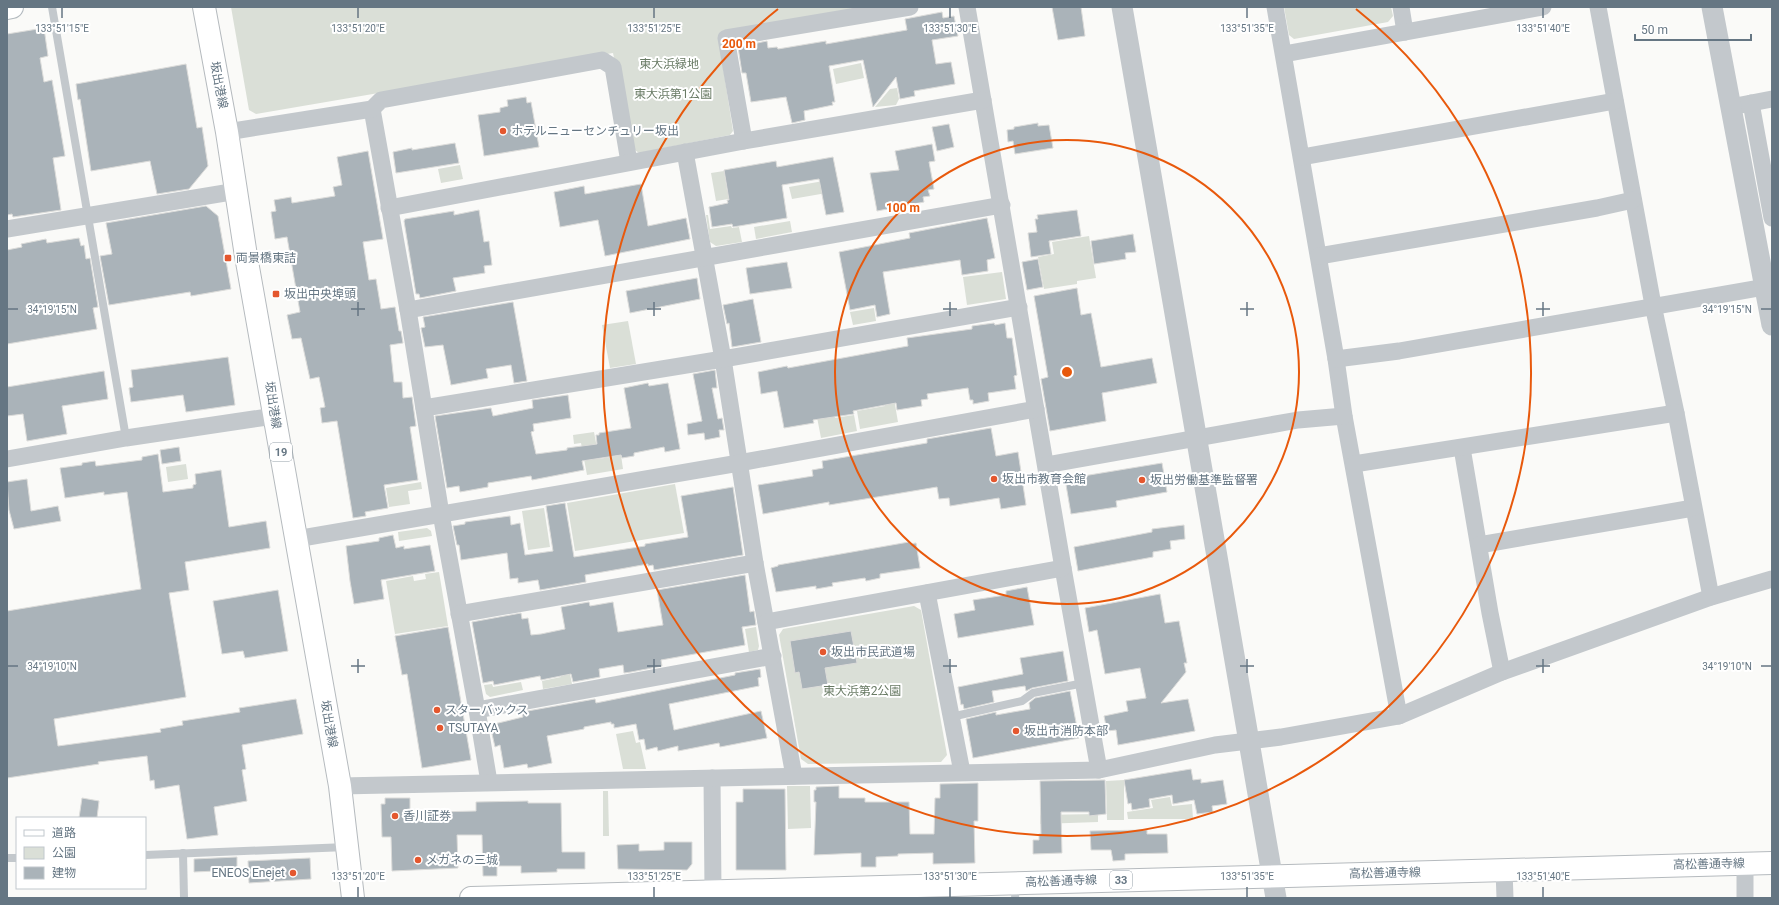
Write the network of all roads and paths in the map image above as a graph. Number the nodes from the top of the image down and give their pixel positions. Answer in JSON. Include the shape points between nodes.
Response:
{"nodes":[{"id":1,"x":12,"y":7,"type":"edge"},
{"id":2,"x":52,"y":7,"type":"edge"},
{"id":3,"x":204,"y":7,"type":"edge"},
{"id":4,"x":910,"y":7,"type":"edge"},
{"id":5,"x":967,"y":7,"type":"edge"},
{"id":6,"x":1122,"y":7,"type":"edge"},
{"id":7,"x":1275,"y":7,"type":"edge"},
{"id":8,"x":1401,"y":7,"type":"edge"},
{"id":9,"x":1543,"y":7,"type":"edge"},
{"id":10,"x":1598,"y":7,"type":"edge"},
{"id":11,"x":1712,"y":7,"type":"edge"},
{"id":12,"x":7,"y":8,"type":"edge"},
{"id":13,"x":1404,"y":32,"type":"junction"},
{"id":14,"x":1284,"y":54,"type":"junction"},
{"id":15,"x":1772,"y":99,"type":"edge"},
{"id":16,"x":983,"y":100,"type":"junction"},
{"id":17,"x":1615,"y":101,"type":"junction"},
{"id":18,"x":1741,"y":105,"type":"junction"},
{"id":19,"x":372,"y":109,"type":"junction"},
{"id":20,"x":227,"y":132,"type":"junction"},
{"id":21,"x":744,"y":141,"type":"junction"},
{"id":22,"x":685,"y":152,"type":"junction"},
{"id":23,"x":1302,"y":157,"type":"junction"},
{"id":24,"x":629,"y":162,"type":"junction"},
{"id":25,"x":237,"y":191,"type":"junction"},
{"id":26,"x":1633,"y":200,"type":"junction"},
{"id":27,"x":1002,"y":204,"type":"junction"},
{"id":28,"x":389,"y":208,"type":"junction"},
{"id":29,"x":1772,"y":214,"type":"edge"},
{"id":30,"x":88,"y":215,"type":"junction"},
{"id":31,"x":7,"y":229,"type":"edge"},
{"id":32,"x":704,"y":256,"type":"junction"},
{"id":33,"x":1319,"y":256,"type":"junction"},
{"id":34,"x":1765,"y":286,"type":"junction"},
{"id":35,"x":1653,"y":305,"type":"junction"},
{"id":36,"x":1019,"y":307,"type":"junction"},
{"id":37,"x":408,"y":310,"type":"junction"},
{"id":38,"x":1772,"y":324,"type":"edge"},
{"id":39,"x":723,"y":359,"type":"junction"},
{"id":40,"x":1336,"y":359,"type":"junction"},
{"id":41,"x":424,"y":408,"type":"junction"},
{"id":42,"x":1036,"y":409,"type":"junction"},
{"id":43,"x":1676,"y":413,"type":"junction"},
{"id":44,"x":274,"y":416,"type":"junction"},
{"id":45,"x":1344,"y":416,"type":"junction"},
{"id":46,"x":126,"y":438,"type":"junction"},
{"id":47,"x":1198,"y":438,"type":"junction"},
{"id":48,"x":1462,"y":448,"type":"junction"},
{"id":49,"x":7,"y":459,"type":"edge"},
{"id":50,"x":739,"y":463,"type":"junction"},
{"id":51,"x":1354,"y":464,"type":"junction"},
{"id":52,"x":1046,"y":466,"type":"junction"},
{"id":53,"x":1693,"y":508,"type":"junction"},
{"id":54,"x":441,"y":514,"type":"junction"},
{"id":55,"x":296,"y":539,"type":"junction"},
{"id":56,"x":1479,"y":545,"type":"junction"},
{"id":57,"x":756,"y":563,"type":"junction"},
{"id":58,"x":1063,"y":568,"type":"junction"},
{"id":59,"x":1772,"y":579,"type":"edge"},
{"id":60,"x":927,"y":593,"type":"junction"},
{"id":61,"x":1711,"y":597,"type":"junction"},
{"id":62,"x":459,"y":614,"type":"junction"},
{"id":63,"x":766,"y":622,"type":"junction"},
{"id":64,"x":772,"y":656,"type":"junction"},
{"id":65,"x":1502,"y":672,"type":"junction"},
{"id":66,"x":1084,"y":684,"type":"junction"},
{"id":67,"x":477,"y":710,"type":"junction"},
{"id":68,"x":1399,"y":716,"type":"junction"},
{"id":69,"x":951,"y":717,"type":"junction"},
{"id":70,"x":1248,"y":741,"type":"junction"},
{"id":71,"x":1099,"y":770,"type":"junction"},
{"id":72,"x":962,"y":772,"type":"junction"},
{"id":73,"x":794,"y":776,"type":"junction"},
{"id":74,"x":712,"y":778,"type":"junction"},
{"id":75,"x":489,"y":782,"type":"junction"},
{"id":76,"x":340,"y":786,"type":"junction"},
{"id":77,"x":348,"y":847,"type":"junction"},
{"id":78,"x":183,"y":853,"type":"junction"},
{"id":79,"x":146,"y":855,"type":"edge"},
{"id":80,"x":1744,"y":863,"type":"junction"},
{"id":81,"x":1772,"y":863,"type":"edge"},
{"id":82,"x":1504,"y":870,"type":"junction"},
{"id":83,"x":1272,"y":876,"type":"junction"},
{"id":84,"x":1016,"y":890,"type":"edge"},
{"id":85,"x":713,"y":891,"type":"junction"},
{"id":86,"x":661,"y":895,"type":"edge"},
{"id":87,"x":498,"y":897,"type":"edge"},
{"id":88,"x":184,"y":898,"type":"edge"},
{"id":89,"x":353,"y":898,"type":"edge"},
{"id":90,"x":471,"y":898,"type":"edge"},
{"id":91,"x":1276,"y":898,"type":"edge"},
{"id":92,"x":1505,"y":898,"type":"edge"},
{"id":93,"x":1745,"y":898,"type":"edge"}],
"edges":[{"from":1,"to":12,"type":"main road"},
{"from":2,"to":30,"type":"lane"},
{"from":3,"to":20,"type":"main road","name":"坂出港線","number":"19"},
{"from":4,"to":21,"type":"street","via":[[726,38]]},
{"from":5,"to":16,"type":"street"},
{"from":6,"to":47,"type":"street"},
{"from":7,"to":14,"type":"street"},
{"from":8,"to":13,"type":"street"},
{"from":9,"to":13,"type":"street"},
{"from":10,"to":17,"type":"street"},
{"from":11,"to":18,"type":"street"},
{"from":13,"to":14,"type":"street"},
{"from":14,"to":23,"type":"street"},
{"from":15,"to":18,"type":"street"},
{"from":16,"to":21,"type":"street"},
{"from":16,"to":27,"type":"street"},
{"from":17,"to":23,"type":"street"},
{"from":17,"to":26,"type":"street"},
{"from":18,"to":29,"type":"street"},
{"from":18,"to":34,"type":"street"},
{"from":19,"to":20,"type":"street"},
{"from":19,"to":24,"type":"street","via":[[381,100],[602,60],[613,68]]},
{"from":19,"to":28,"type":"street"},
{"from":20,"to":25,"type":"main road","name":"坂出港線","number":"19"},
{"from":21,"to":22,"type":"street"},
{"from":22,"to":24,"type":"street"},
{"from":22,"to":32,"type":"street"},
{"from":23,"to":33,"type":"street"},
{"from":24,"to":28,"type":"street"},
{"from":25,"to":30,"type":"street"},
{"from":25,"to":44,"type":"main road","name":"坂出港線","number":"19"},
{"from":26,"to":33,"type":"street"},
{"from":26,"to":35,"type":"street"},
{"from":27,"to":32,"type":"street"},
{"from":27,"to":36,"type":"street"},
{"from":28,"to":37,"type":"street"},
{"from":30,"to":31,"type":"street"},
{"from":30,"to":46,"type":"lane"},
{"from":32,"to":37,"type":"street"},
{"from":32,"to":39,"type":"street"},
{"from":33,"to":40,"type":"street"},
{"from":34,"to":35,"type":"street"},
{"from":34,"to":38,"type":"street"},
{"from":35,"to":40,"type":"street"},
{"from":35,"to":43,"type":"street"},
{"from":36,"to":39,"type":"street"},
{"from":36,"to":42,"type":"street"},
{"from":37,"to":41,"type":"street"},
{"from":39,"to":41,"type":"street"},
{"from":39,"to":50,"type":"street"},
{"from":40,"to":45,"type":"street"},
{"from":41,"to":54,"type":"street"},
{"from":42,"to":50,"type":"street"},
{"from":42,"to":52,"type":"street"},
{"from":43,"to":48,"type":"street"},
{"from":43,"to":53,"type":"street"},
{"from":44,"to":46,"type":"street"},
{"from":44,"to":55,"type":"main road","name":"坂出港線","number":"19"},
{"from":45,"to":47,"type":"street","via":[[1298,420]]},
{"from":45,"to":51,"type":"street"},
{"from":46,"to":49,"type":"street"},
{"from":47,"to":52,"type":"street"},
{"from":47,"to":70,"type":"street"},
{"from":48,"to":51,"type":"street"},
{"from":48,"to":56,"type":"street"},
{"from":50,"to":54,"type":"street"},
{"from":50,"to":57,"type":"street"},
{"from":51,"to":68,"type":"street"},
{"from":52,"to":58,"type":"street"},
{"from":53,"to":56,"type":"street"},
{"from":53,"to":61,"type":"street"},
{"from":54,"to":55,"type":"street"},
{"from":54,"to":62,"type":"street"},
{"from":55,"to":76,"type":"main road","name":"坂出港線","number":"19"},
{"from":56,"to":65,"type":"street"},
{"from":57,"to":62,"type":"street"},
{"from":57,"to":63,"type":"street"},
{"from":58,"to":60,"type":"street"},
{"from":58,"to":66,"type":"street"},
{"from":59,"to":61,"type":"street"},
{"from":60,"to":63,"type":"street"},
{"from":60,"to":69,"type":"street"},
{"from":61,"to":65,"type":"street"},
{"from":62,"to":67,"type":"street"},
{"from":63,"to":64,"type":"street"},
{"from":64,"to":67,"type":"street"},
{"from":64,"to":73,"type":"street"},
{"from":65,"to":68,"type":"street"},
{"from":66,"to":69,"type":"lane","via":[[1033,693],[1022,702]]},
{"from":66,"to":71,"type":"street"},
{"from":67,"to":75,"type":"street"},
{"from":68,"to":70,"type":"street"},
{"from":69,"to":72,"type":"street"},
{"from":70,"to":71,"type":"street","via":[[1215,745]]},
{"from":70,"to":83,"type":"street"},
{"from":71,"to":72,"type":"street"},
{"from":72,"to":73,"type":"street"},
{"from":73,"to":74,"type":"street"},
{"from":74,"to":75,"type":"street"},
{"from":74,"to":85,"type":"street"},
{"from":75,"to":76,"type":"street"},
{"from":76,"to":77,"type":"main road","name":"坂出港線","number":"19"},
{"from":77,"to":78,"type":"lane"},
{"from":77,"to":89,"type":"main road","name":"坂出港線","number":"19"},
{"from":78,"to":79,"type":"lane"},
{"from":78,"to":88,"type":"lane"},
{"from":80,"to":81,"type":"main road","name":"高松善通寺線","number":"33"},
{"from":80,"to":82,"type":"main road","name":"高松善通寺線","number":"33"},
{"from":80,"to":93,"type":"street"},
{"from":82,"to":83,"type":"main road","name":"高松善通寺線","number":"33"},
{"from":82,"to":92,"type":"street"},
{"from":83,"to":84,"type":"main road","name":"高松善通寺線","number":"33"},
{"from":83,"to":91,"type":"street"},
{"from":84,"to":85,"type":"main road","name":"高松善通寺線","number":"33"},
{"from":85,"to":86,"type":"main road","name":"高松善通寺線","number":"33"},
{"from":86,"to":87,"type":"main road","name":"高松善通寺線","number":"33"},
{"from":87,"to":90,"type":"main road","name":"高松善通寺線","number":"33"}]}
